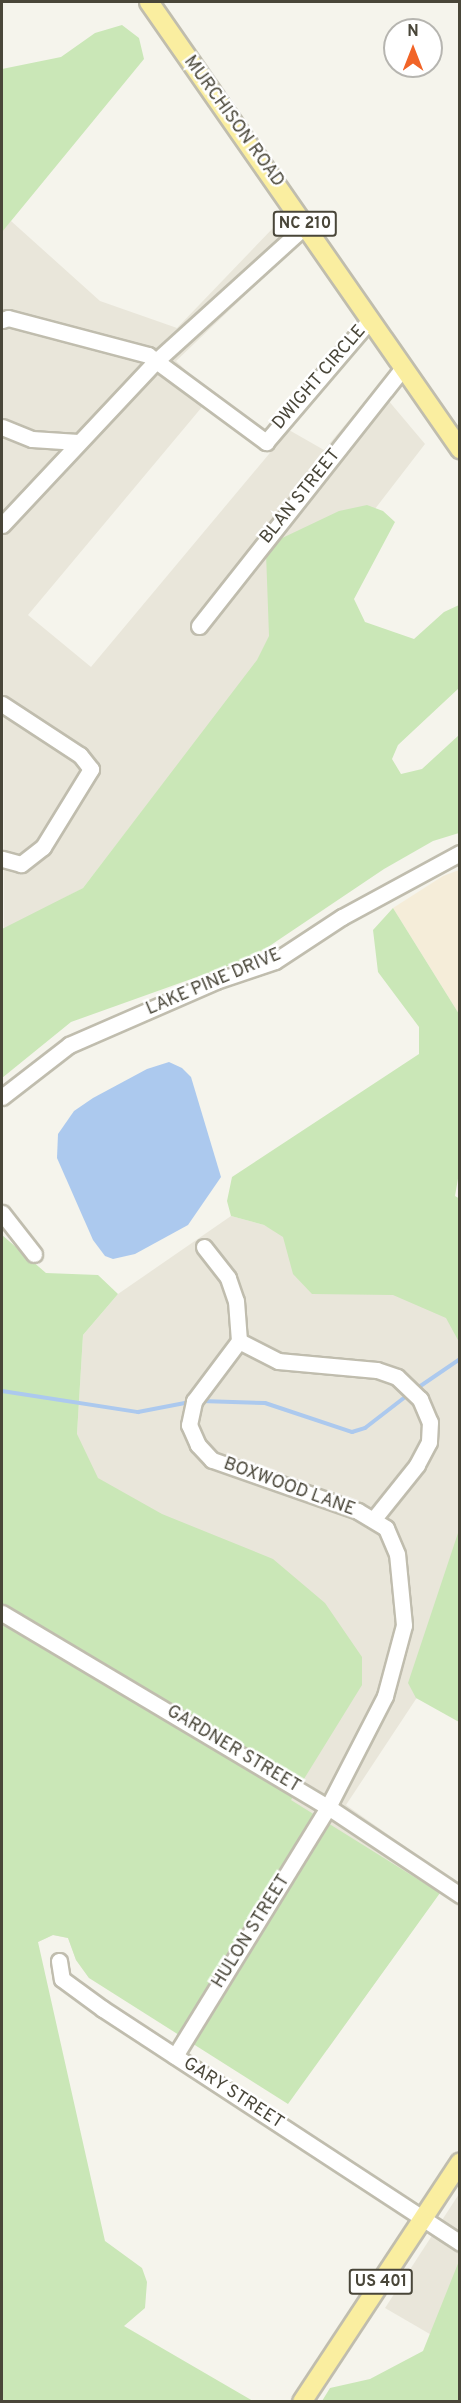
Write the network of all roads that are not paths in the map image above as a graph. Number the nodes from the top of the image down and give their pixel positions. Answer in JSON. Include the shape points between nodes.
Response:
{"nodes":[{"id":1,"x":149,"y":2,"type":"edge"},
{"id":2,"x":306,"y":225,"type":"junction"},
{"id":3,"x":2,"y":320,"type":"edge"},
{"id":4,"x":370,"y":321,"type":"junction"},
{"id":5,"x":155,"y":362,"type":"junction"},
{"id":6,"x":403,"y":368,"type":"junction"},
{"id":7,"x":2,"y":427,"type":"edge"},
{"id":8,"x":78,"y":442,"type":"junction"},
{"id":9,"x":459,"y":449,"type":"edge"},
{"id":10,"x":2,"y":525,"type":"edge"},
{"id":11,"x":199,"y":626,"type":"dead end"},
{"id":12,"x":2,"y":704,"type":"edge"},
{"id":13,"x":459,"y":852,"type":"edge"},
{"id":14,"x":2,"y":860,"type":"edge"},
{"id":15,"x":2,"y":1097,"type":"edge"},
{"id":16,"x":2,"y":1213,"type":"edge"},
{"id":17,"x":204,"y":1247,"type":"dead end"},
{"id":18,"x":34,"y":1254,"type":"dead end"},
{"id":19,"x":239,"y":1341,"type":"junction"},
{"id":20,"x":373,"y":1520,"type":"junction"},
{"id":21,"x":2,"y":1613,"type":"edge"},
{"id":22,"x":328,"y":1807,"type":"junction"},
{"id":23,"x":459,"y":1895,"type":"edge"},
{"id":24,"x":59,"y":1961,"type":"dead end"},
{"id":25,"x":175,"y":2056,"type":"junction"},
{"id":26,"x":459,"y":2162,"type":"edge"},
{"id":27,"x":422,"y":2217,"type":"junction"},
{"id":28,"x":459,"y":2243,"type":"edge"},
{"id":29,"x":302,"y":2402,"type":"edge"}],
"edges":[{"from":1,"to":2,"type":"main road","name":"MURCHISON ROAD","number":"NC 210"},
{"from":2,"to":4,"type":"main road","name":"MURCHISON ROAD","number":"NC 210"},
{"from":2,"to":5,"type":"street"},
{"from":3,"to":5,"type":"street","via":[[8,318],[130,349]]},
{"from":4,"to":5,"type":"street","name":"DWIGHT CIRCLE","via":[[266,442]]},
{"from":4,"to":6,"type":"main road","name":"MURCHISON ROAD","number":"NC 210"},
{"from":5,"to":8,"type":"street"},
{"from":6,"to":9,"type":"main road","name":"MURCHISON ROAD","number":"NC 210"},
{"from":6,"to":11,"type":"street","name":"BLAN STREET"},
{"from":7,"to":8,"type":"street","via":[[32,440]]},
{"from":8,"to":10,"type":"street"},
{"from":12,"to":14,"type":"street","via":[[80,755],[91,769],[43,847],[21,864]]},
{"from":13,"to":15,"type":"street","name":"LAKE PINE DRIVE","via":[[342,917],[275,961],[216,981],[69,1045]]},
{"from":16,"to":18,"type":"street"},
{"from":17,"to":19,"type":"street","via":[[228,1278],[236,1301]]},
{"from":19,"to":20,"type":"street","name":"BOXWOOD LANE","via":[[194,1401],[189,1425],[198,1444],[212,1460],[358,1511]]},
{"from":19,"to":20,"type":"street","via":[[278,1361],[377,1370],[397,1377],[420,1399],[430,1422],[429,1442],[417,1465]]},
{"from":20,"to":22,"type":"street","name":"BOXWOOD LANE","via":[[386,1528],[397,1554],[404,1625],[385,1696]]},
{"from":21,"to":22,"type":"street","name":"GARDNER STREET"},
{"from":22,"to":23,"type":"street","name":"GARDNER STREET"},
{"from":22,"to":25,"type":"street","name":"HULON STREET"},
{"from":24,"to":25,"type":"street","name":"GARY STREET","via":[[62,1979]]},
{"from":25,"to":27,"type":"street","name":"GARY STREET"},
{"from":26,"to":27,"type":"main road","number":"US 401"},
{"from":27,"to":28,"type":"street","name":"GARY STREET"},
{"from":27,"to":29,"type":"main road","number":"US 401"}]}
